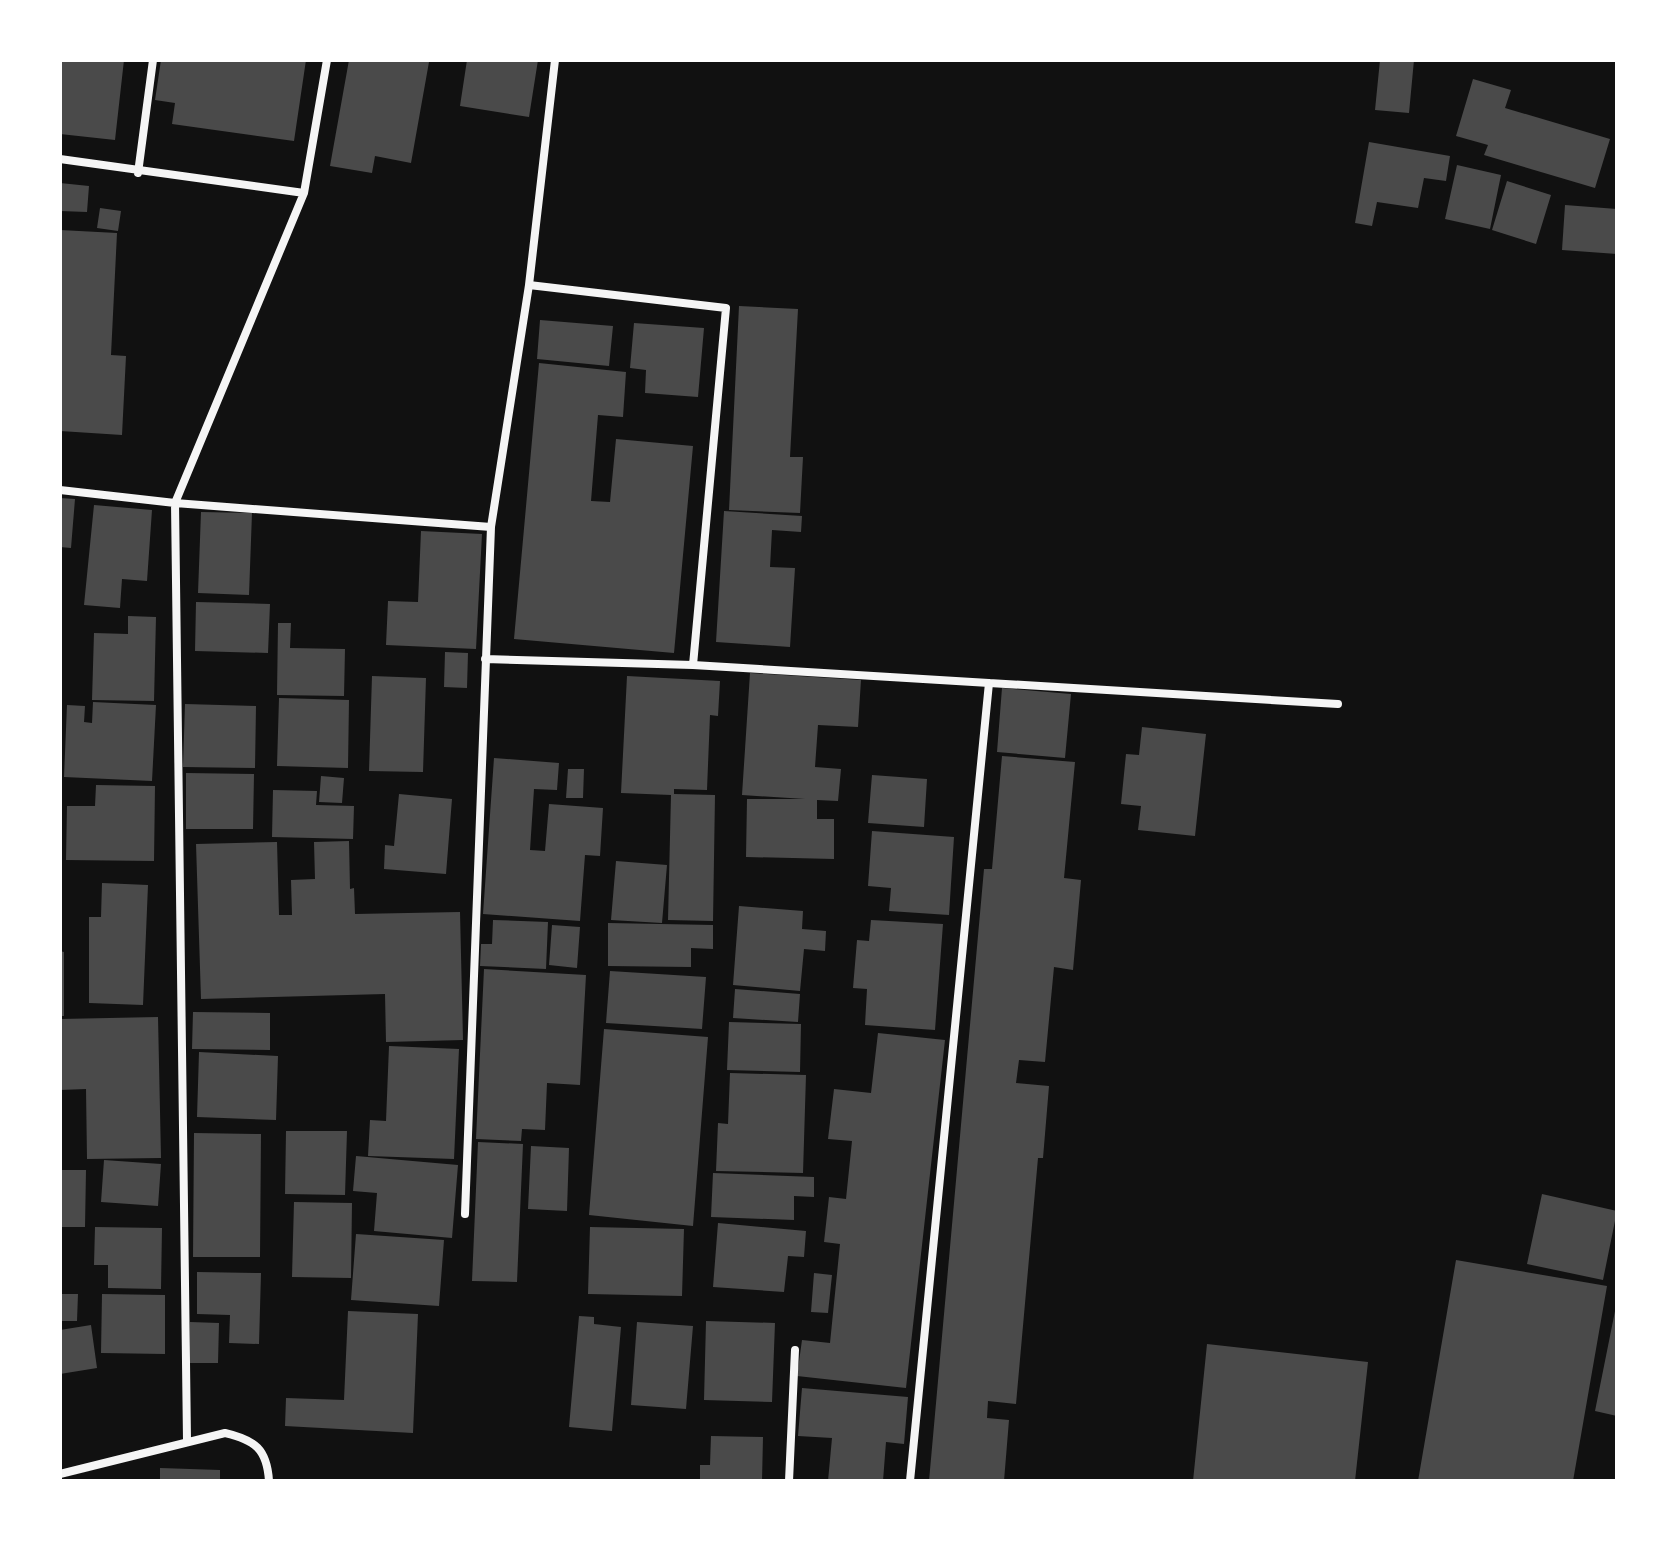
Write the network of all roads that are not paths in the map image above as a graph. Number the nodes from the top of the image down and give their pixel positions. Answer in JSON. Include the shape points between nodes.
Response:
{"nodes":[{"id":1,"x":153,"y":60,"type":"edge"},
{"id":2,"x":327,"y":60,"type":"edge"},
{"id":3,"x":555,"y":60,"type":"edge"},
{"id":4,"x":60,"y":159,"type":"edge"},
{"id":5,"x":138,"y":173,"type":"junction"},
{"id":6,"x":304,"y":193,"type":"junction"},
{"id":7,"x":529,"y":285,"type":"junction"},
{"id":8,"x":60,"y":490,"type":"edge"},
{"id":9,"x":175,"y":503,"type":"junction"},
{"id":10,"x":491,"y":527,"type":"junction"},
{"id":11,"x":485,"y":659,"type":"junction"},
{"id":12,"x":693,"y":665,"type":"junction"},
{"id":13,"x":989,"y":683,"type":"junction"},
{"id":14,"x":1338,"y":704,"type":"dead end"},
{"id":15,"x":465,"y":1214,"type":"dead end"},
{"id":16,"x":795,"y":1350,"type":"dead end"},
{"id":17,"x":187,"y":1440,"type":"junction"},
{"id":18,"x":60,"y":1474,"type":"edge"},
{"id":19,"x":269,"y":1481,"type":"edge"},
{"id":20,"x":789,"y":1481,"type":"edge"},
{"id":21,"x":910,"y":1481,"type":"edge"}],
"edges":[{"from":1,"to":5,"type":"street"},
{"from":2,"to":6,"type":"street"},
{"from":3,"to":7,"type":"street"},
{"from":4,"to":5,"type":"street"},
{"from":5,"to":6,"type":"street"},
{"from":6,"to":9,"type":"street"},
{"from":7,"to":10,"type":"street"},
{"from":7,"to":12,"type":"street","via":[[726,308]]},
{"from":8,"to":9,"type":"street"},
{"from":9,"to":10,"type":"street"},
{"from":9,"to":17,"type":"street"},
{"from":10,"to":11,"type":"street"},
{"from":11,"to":12,"type":"street"},
{"from":11,"to":15,"type":"street"},
{"from":12,"to":13,"type":"street"},
{"from":13,"to":14,"type":"street"},
{"from":13,"to":21,"type":"street"},
{"from":16,"to":20,"type":"street"},
{"from":17,"to":18,"type":"street"},
{"from":17,"to":19,"type":"street","via":[[225,1433],[248,1439],[268,1460]]}]}
